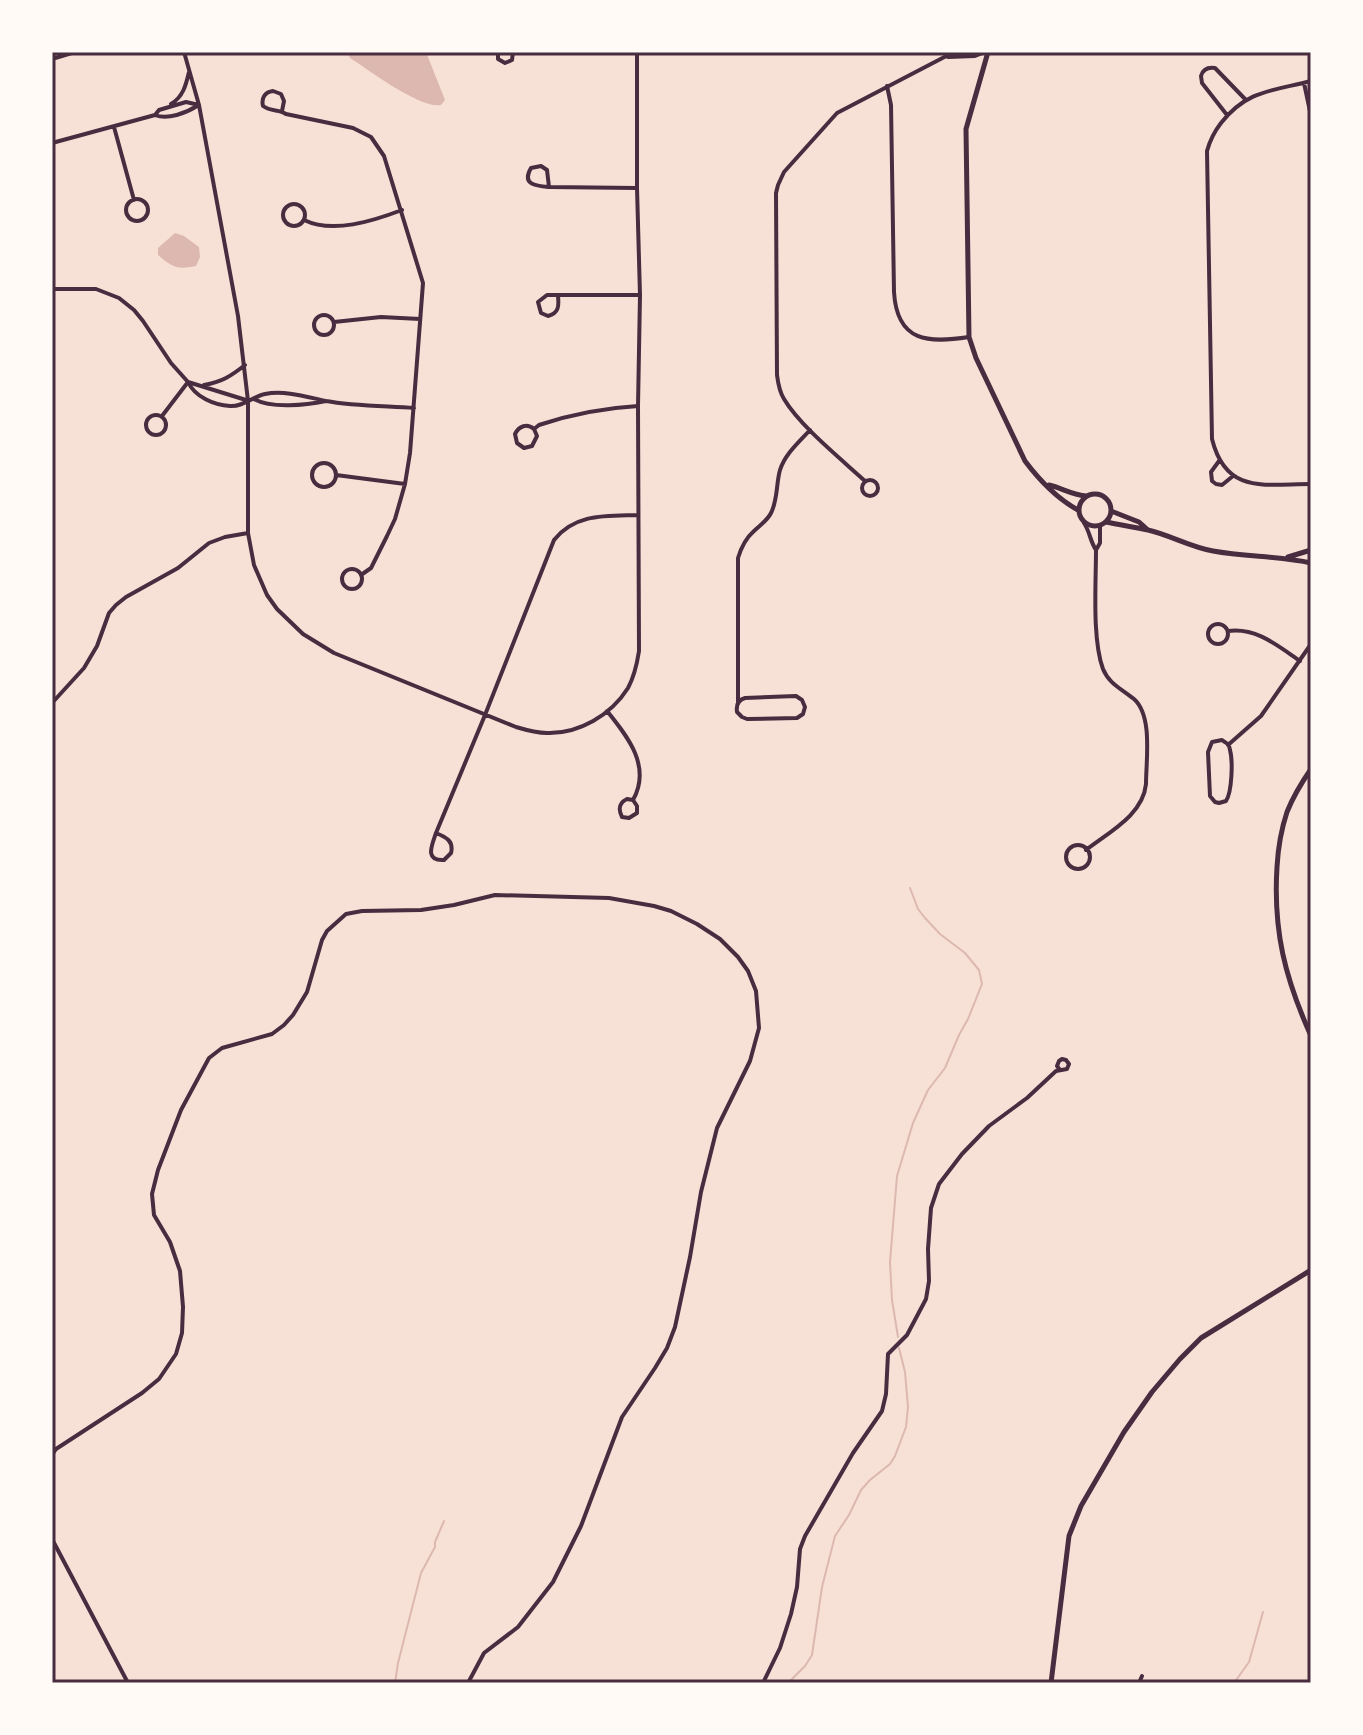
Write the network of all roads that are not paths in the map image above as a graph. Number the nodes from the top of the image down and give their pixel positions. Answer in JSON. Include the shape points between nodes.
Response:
{"nodes":[{"id":1,"x":75,"y":52,"type":"edge"},
{"id":2,"x":184,"y":52,"type":"edge"},
{"id":3,"x":498,"y":52,"type":"edge"},
{"id":4,"x":513,"y":52,"type":"edge"},
{"id":5,"x":637,"y":52,"type":"edge"},
{"id":6,"x":954,"y":52,"type":"edge"},
{"id":7,"x":986,"y":52,"type":"edge"},
{"id":8,"x":947,"y":57,"type":"junction"},
{"id":9,"x":52,"y":59,"type":"edge"},
{"id":10,"x":189,"y":69,"type":"junction"},
{"id":11,"x":1311,"y":81,"type":"edge"},
{"id":12,"x":1304,"y":83,"type":"junction"},
{"id":13,"x":887,"y":86,"type":"junction"},
{"id":14,"x":1245,"y":99,"type":"junction"},
{"id":15,"x":199,"y":105,"type":"junction"},
{"id":16,"x":164,"y":108,"type":"junction"},
{"id":17,"x":282,"y":111,"type":"junction"},
{"id":18,"x":155,"y":115,"type":"junction"},
{"id":19,"x":1227,"y":115,"type":"junction"},
{"id":20,"x":1311,"y":116,"type":"edge"},
{"id":21,"x":114,"y":127,"type":"junction"},
{"id":22,"x":52,"y":143,"type":"edge"},
{"id":23,"x":549,"y":187,"type":"junction"},
{"id":24,"x":637,"y":188,"type":"junction"},
{"id":25,"x":134,"y":200,"type":"junction"},
{"id":26,"x":402,"y":210,"type":"junction"},
{"id":27,"x":304,"y":220,"type":"junction"},
{"id":28,"x":52,"y":289,"type":"edge"},
{"id":29,"x":640,"y":295,"type":"junction"},
{"id":30,"x":558,"y":296,"type":"junction"},
{"id":31,"x":420,"y":319,"type":"junction"},
{"id":32,"x":334,"y":322,"type":"junction"},
{"id":33,"x":969,"y":337,"type":"junction"},
{"id":34,"x":245,"y":365,"type":"junction"},
{"id":35,"x":188,"y":382,"type":"junction"},
{"id":36,"x":202,"y":385,"type":"junction"},
{"id":37,"x":251,"y":400,"type":"junction"},
{"id":38,"x":327,"y":401,"type":"junction"},
{"id":39,"x":638,"y":406,"type":"junction"},
{"id":40,"x":414,"y":408,"type":"junction"},
{"id":41,"x":162,"y":416,"type":"junction"},
{"id":42,"x":534,"y":429,"type":"junction"},
{"id":43,"x":810,"y":430,"type":"junction"},
{"id":44,"x":1219,"y":461,"type":"junction"},
{"id":45,"x":336,"y":475,"type":"junction"},
{"id":46,"x":1233,"y":476,"type":"junction"},
{"id":47,"x":865,"y":481,"type":"junction"},
{"id":48,"x":405,"y":484,"type":"junction"},
{"id":49,"x":1311,"y":484,"type":"edge"},
{"id":50,"x":1048,"y":485,"type":"junction"},
{"id":51,"x":1087,"y":496,"type":"junction"},
{"id":52,"x":1078,"y":510,"type":"junction"},
{"id":53,"x":1111,"y":511,"type":"junction"},
{"id":54,"x":638,"y":515,"type":"junction"},
{"id":55,"x":1084,"y":523,"type":"junction"},
{"id":56,"x":1103,"y":524,"type":"junction"},
{"id":57,"x":1149,"y":530,"type":"junction"},
{"id":58,"x":248,"y":533,"type":"junction"},
{"id":59,"x":1096,"y":550,"type":"junction"},
{"id":60,"x":1311,"y":550,"type":"edge"},
{"id":61,"x":1287,"y":558,"type":"junction"},
{"id":62,"x":1311,"y":563,"type":"edge"},
{"id":63,"x":361,"y":575,"type":"junction"},
{"id":64,"x":1228,"y":631,"type":"junction"},
{"id":65,"x":1311,"y":644,"type":"edge"},
{"id":66,"x":1300,"y":661,"type":"junction"},
{"id":67,"x":738,"y":702,"type":"junction"},
{"id":68,"x":52,"y":703,"type":"edge"},
{"id":69,"x":607,"y":711,"type":"junction"},
{"id":70,"x":485,"y":715,"type":"junction"},
{"id":71,"x":1228,"y":745,"type":"junction"},
{"id":72,"x":1311,"y":769,"type":"edge"},
{"id":73,"x":633,"y":800,"type":"junction"},
{"id":74,"x":436,"y":833,"type":"junction"},
{"id":75,"x":1086,"y":850,"type":"junction"},
{"id":76,"x":1311,"y":1036,"type":"edge"},
{"id":77,"x":1060,"y":1070,"type":"dead end"},
{"id":78,"x":1311,"y":1270,"type":"edge"},
{"id":79,"x":52,"y":1455,"type":"edge"},
{"id":80,"x":52,"y":1539,"type":"edge"},
{"id":81,"x":1142,"y":1676,"type":"dead end"},
{"id":82,"x":128,"y":1683,"type":"edge"},
{"id":83,"x":468,"y":1683,"type":"edge"},
{"id":84,"x":763,"y":1683,"type":"edge"},
{"id":85,"x":1051,"y":1683,"type":"edge"},
{"id":86,"x":1139,"y":1683,"type":"edge"}],
"edges":[{"from":1,"to":9,"type":"street"},
{"from":2,"to":10,"type":"street"},
{"from":3,"to":4,"type":"street","via":[[505,63]]},
{"from":5,"to":24,"type":"street"},
{"from":6,"to":8,"type":"street"},
{"from":7,"to":8,"type":"street"},
{"from":7,"to":33,"type":"street","via":[[966,129]]},
{"from":8,"to":13,"type":"street"},
{"from":10,"to":15,"type":"street"},
{"from":10,"to":16,"type":"street","via":[[184,91]]},
{"from":11,"to":12,"type":"street"},
{"from":12,"to":14,"type":"street"},
{"from":12,"to":20,"type":"street"},
{"from":13,"to":33,"type":"street","via":[[896,309],[904,325],[924,339]]},
{"from":13,"to":43,"type":"street","via":[[837,113],[784,172],[776,193],[777,375],[784,399]]},
{"from":14,"to":19,"type":"street"},
{"from":14,"to":19,"type":"street","via":[[1215,68],[1204,70],[1202,83]]},
{"from":15,"to":16,"type":"street","via":[[186,102]]},
{"from":15,"to":18,"type":"street","via":[[188,112]]},
{"from":15,"to":34,"type":"street"},
{"from":16,"to":18,"type":"street"},
{"from":17,"to":17,"type":"street","via":[[281,94],[266,93],[263,106]]},
{"from":17,"to":26,"type":"street","via":[[371,137],[384,156]]},
{"from":18,"to":21,"type":"street"},
{"from":19,"to":44,"type":"street","via":[[1207,151],[1212,439]]},
{"from":21,"to":22,"type":"street"},
{"from":21,"to":25,"type":"street"},
{"from":23,"to":23,"type":"street","via":[[531,183],[531,168],[547,170]]},
{"from":23,"to":24,"type":"street"},
{"from":24,"to":29,"type":"street"},
{"from":25,"to":25,"type":"street","via":[[126,213],[139,221],[148,209]]},
{"from":26,"to":27,"type":"street","via":[[336,225]]},
{"from":26,"to":31,"type":"street","via":[[423,283]]},
{"from":27,"to":27,"type":"street","via":[[297,205],[284,211],[291,226]]},
{"from":28,"to":35,"type":"street","via":[[96,289],[119,298]]},
{"from":29,"to":30,"type":"street"},
{"from":29,"to":39,"type":"street"},
{"from":30,"to":30,"type":"street","via":[[540,299],[541,313],[555,314]]},
{"from":31,"to":32,"type":"street"},
{"from":31,"to":40,"type":"street"},
{"from":32,"to":32,"type":"street","via":[[321,314],[314,328],[329,334]]},
{"from":33,"to":50,"type":"street","via":[[1025,461]]},
{"from":34,"to":36,"type":"street","via":[[219,383]]},
{"from":34,"to":37,"type":"street"},
{"from":35,"to":36,"type":"street"},
{"from":35,"to":37,"type":"street","via":[[202,397],[223,405]]},
{"from":35,"to":41,"type":"street"},
{"from":36,"to":37,"type":"street"},
{"from":37,"to":38,"type":"street","via":[[267,405]]},
{"from":37,"to":38,"type":"street","via":[[289,394]]},
{"from":37,"to":58,"type":"street"},
{"from":38,"to":40,"type":"street"},
{"from":39,"to":42,"type":"street","via":[[583,412]]},
{"from":39,"to":54,"type":"street"},
{"from":40,"to":48,"type":"street"},
{"from":41,"to":41,"type":"street","via":[[148,418],[149,433],[163,432]]},
{"from":42,"to":42,"type":"street","via":[[519,428],[517,443],[532,446]]},
{"from":43,"to":47,"type":"street"},
{"from":43,"to":67,"type":"street","via":[[783,462],[773,508],[738,558]]},
{"from":44,"to":46,"type":"street"},
{"from":44,"to":46,"type":"street","via":[[1211,472],[1213,482],[1222,485]]},
{"from":45,"to":45,"type":"street","via":[[324,464],[313,474],[322,487],[330,486]]},
{"from":45,"to":48,"type":"street"},
{"from":46,"to":49,"type":"street","via":[[1258,484]]},
{"from":47,"to":47,"type":"street","via":[[864,493],[874,495],[877,483]]},
{"from":48,"to":63,"type":"street","via":[[391,528],[371,568]]},
{"from":50,"to":51,"type":"street"},
{"from":50,"to":52,"type":"street"},
{"from":51,"to":52,"type":"street"},
{"from":51,"to":53,"type":"street","via":[[1103,497]]},
{"from":52,"to":55,"type":"street"},
{"from":53,"to":56,"type":"street"},
{"from":53,"to":57,"type":"street"},
{"from":54,"to":69,"type":"street","via":[[639,651],[630,685]]},
{"from":54,"to":70,"type":"street","via":[[584,519],[559,533]]},
{"from":55,"to":56,"type":"street"},
{"from":55,"to":59,"type":"street"},
{"from":56,"to":57,"type":"street"},
{"from":56,"to":59,"type":"street"},
{"from":57,"to":61,"type":"street","via":[[1211,551]]},
{"from":58,"to":68,"type":"street","via":[[209,543],[116,605],[84,668]]},
{"from":58,"to":70,"type":"street","via":[[267,595],[303,634],[334,653]]},
{"from":59,"to":75,"type":"street","via":[[1098,653],[1107,677],[1143,712],[1146,784],[1135,812]]},
{"from":60,"to":61,"type":"street"},
{"from":61,"to":62,"type":"street"},
{"from":63,"to":63,"type":"street","via":[[355,588],[342,582],[347,570]]},
{"from":64,"to":64,"type":"street","via":[[1214,624],[1209,639],[1220,644]]},
{"from":64,"to":66,"type":"street","via":[[1249,631]]},
{"from":65,"to":66,"type":"street"},
{"from":66,"to":71,"type":"street","via":[[1261,716]]},
{"from":67,"to":67,"type":"street","via":[[737,712],[747,719],[797,718],[805,710],[796,696]]},
{"from":69,"to":70,"type":"street","via":[[579,728],[549,734]]},
{"from":69,"to":73,"type":"street","via":[[637,757]]},
{"from":70,"to":74,"type":"street"},
{"from":71,"to":71,"type":"street","via":[[1216,741],[1208,749],[1210,796],[1219,803],[1231,794]]},
{"from":72,"to":76,"type":"street","via":[[1286,814],[1275,895],[1287,973]]},
{"from":73,"to":73,"type":"street","via":[[621,804],[622,817],[637,813]]},
{"from":74,"to":74,"type":"street","via":[[432,856],[444,860],[452,845]]},
{"from":75,"to":75,"type":"street","via":[[1070,849],[1069,866],[1086,866]]},
{"from":77,"to":84,"type":"street","via":[[989,1126],[939,1184],[931,1208],[926,1299],[907,1335],[888,1354],[882,1411],[805,1536],[789,1622]]},
{"from":78,"to":85,"type":"street","via":[[1201,1338],[1124,1432],[1069,1536]]},
{"from":79,"to":83,"type":"street","via":[[142,1393],[176,1354],[182,1333],[180,1271],[154,1215],[152,1194],[181,1110],[209,1058],[222,1048],[272,1034],[293,1015],[307,992],[322,940],[346,914],[421,910],[495,895],[609,898],[671,911],[697,924],[720,939],[748,971],[756,991],[759,1028],[750,1061],[717,1128],[675,1327],[622,1417],[581,1526],[553,1582],[518,1627],[484,1653]]},
{"from":80,"to":82,"type":"street"},
{"from":81,"to":86,"type":"street"}]}
